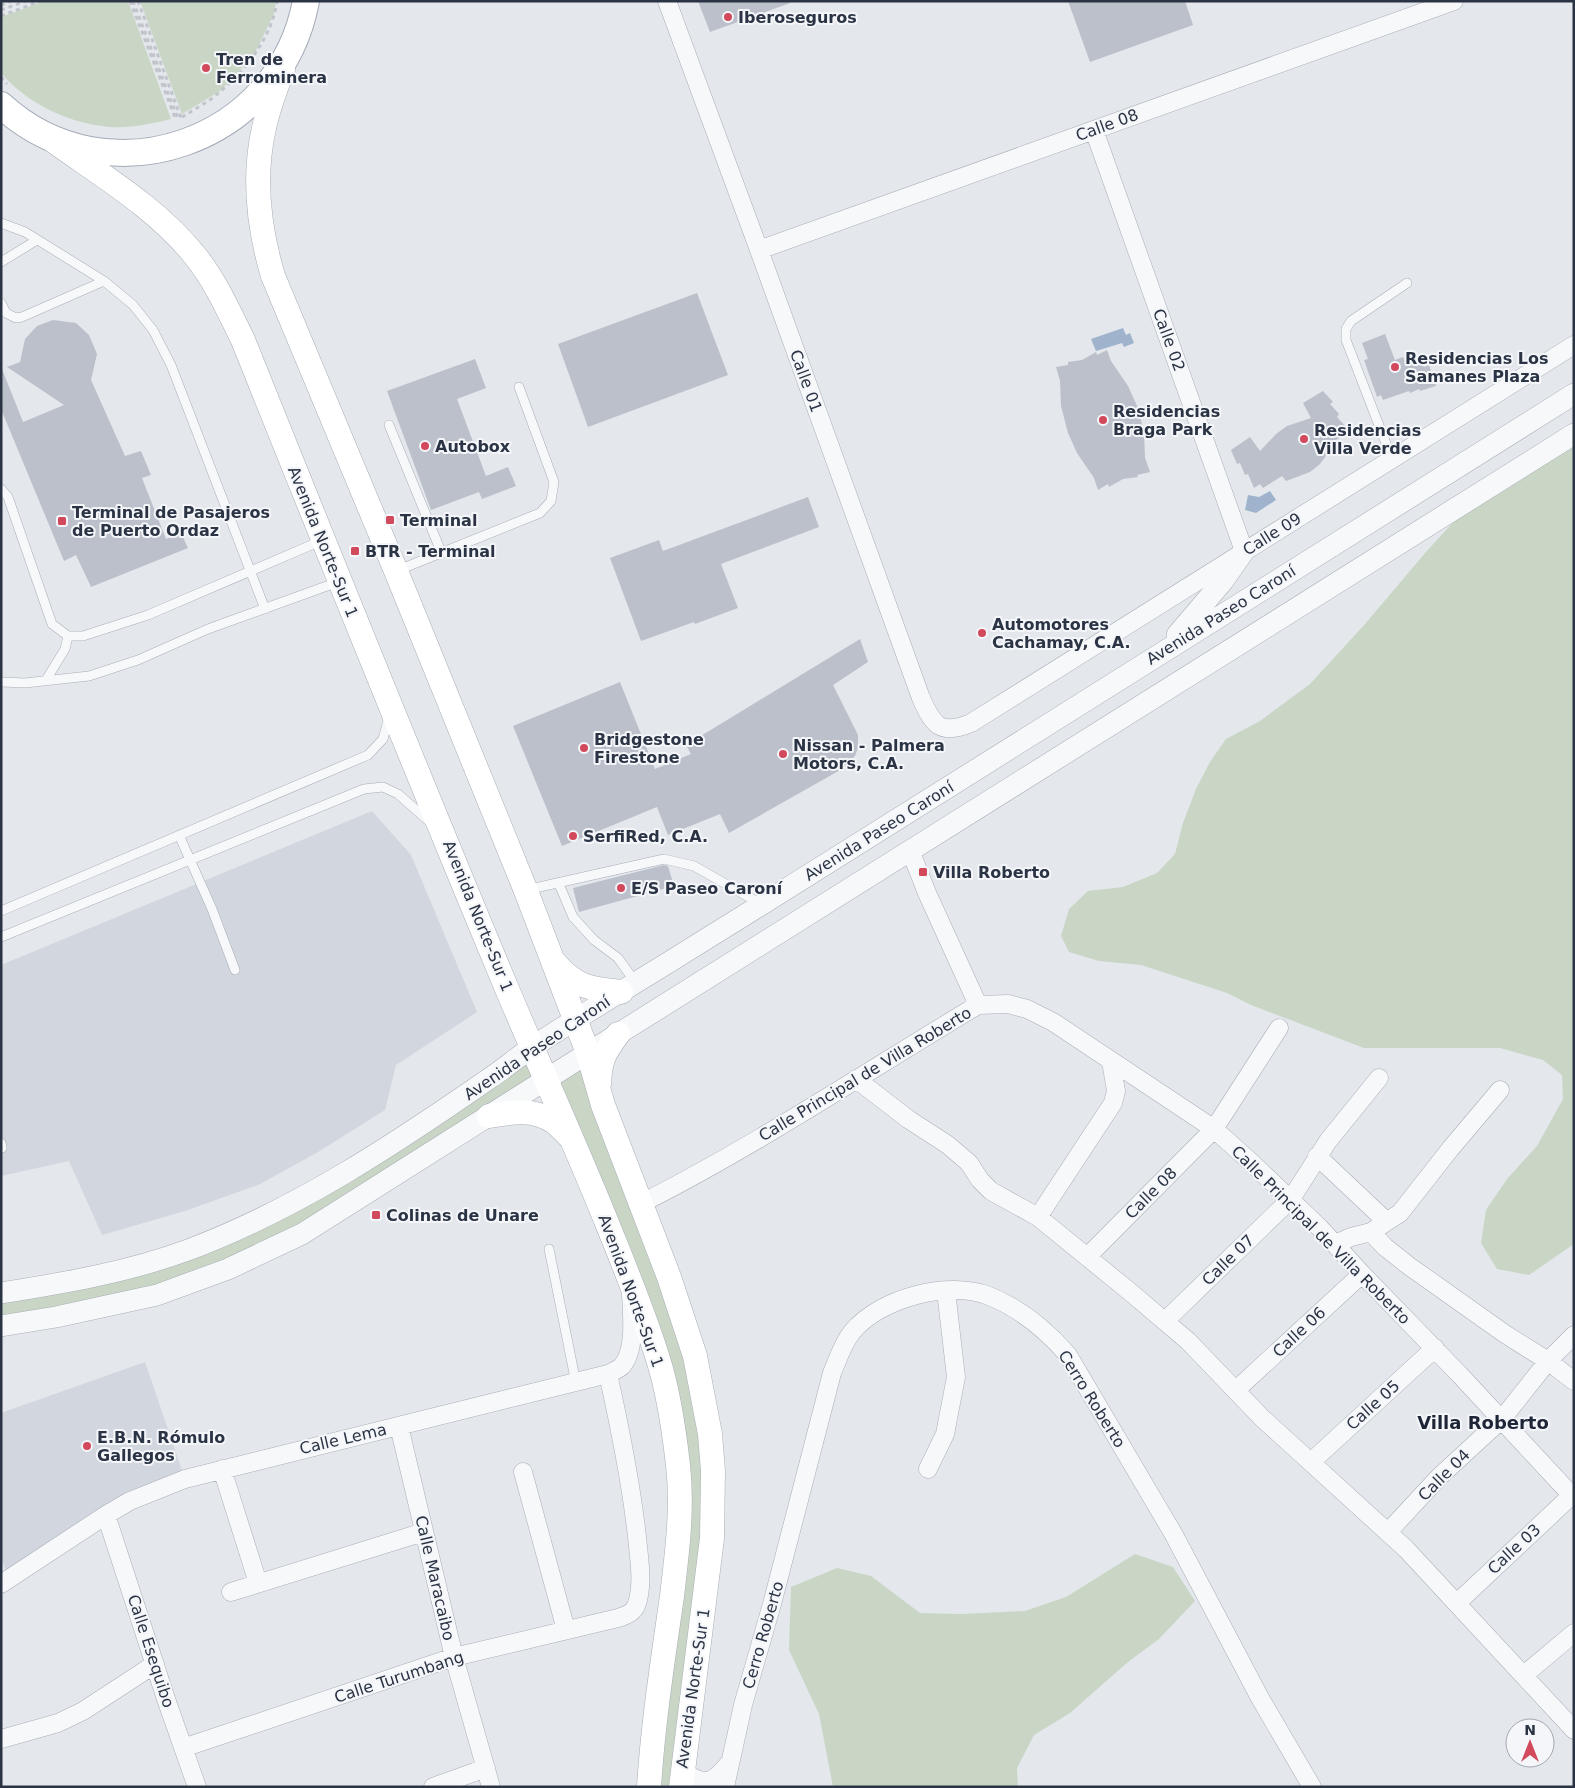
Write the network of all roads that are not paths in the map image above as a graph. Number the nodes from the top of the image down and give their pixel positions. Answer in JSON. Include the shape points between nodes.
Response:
{"nodes":[{"id":1,"x":667,"y":1,"type":"edge"},
{"id":2,"x":1452,"y":2,"type":"edge"},
{"id":3,"x":308,"y":6,"type":"edge"},
{"id":4,"x":287,"y":58,"type":"junction"},
{"id":5,"x":6,"y":97,"type":"edge"},
{"id":6,"x":1,"y":119,"type":"edge"},
{"id":7,"x":37,"y":130,"type":"junction"},
{"id":8,"x":1094,"y":130,"type":"junction"},
{"id":9,"x":1,"y":223,"type":"edge"},
{"id":10,"x":37,"y":240,"type":"junction"},
{"id":11,"x":759,"y":250,"type":"junction"},
{"id":12,"x":1,"y":262,"type":"edge"},
{"id":13,"x":104,"y":281,"type":"junction"},
{"id":14,"x":1407,"y":283,"type":"dead end"},
{"id":15,"x":1,"y":303,"type":"edge"},
{"id":16,"x":1574,"y":344,"type":"edge"},
{"id":17,"x":519,"y":387,"type":"dead end"},
{"id":18,"x":1574,"y":394,"type":"edge"},
{"id":19,"x":389,"y":425,"type":"dead end"},
{"id":20,"x":1574,"y":434,"type":"edge"},
{"id":21,"x":1392,"y":458,"type":"junction"},
{"id":22,"x":1,"y":489,"type":"edge"},
{"id":23,"x":323,"y":540,"type":"junction"},
{"id":24,"x":1244,"y":551,"type":"junction"},
{"id":25,"x":442,"y":554,"type":"junction"},
{"id":26,"x":250,"y":571,"type":"junction"},
{"id":27,"x":396,"y":571,"type":"junction"},
{"id":28,"x":339,"y":581,"type":"junction"},
{"id":29,"x":264,"y":608,"type":"junction"},
{"id":30,"x":68,"y":636,"type":"junction"},
{"id":31,"x":1161,"y":653,"type":"junction"},
{"id":32,"x":46,"y":680,"type":"junction"},
{"id":33,"x":1,"y":682,"type":"edge"},
{"id":34,"x":391,"y":710,"type":"junction"},
{"id":35,"x":971,"y":723,"type":"joint"},
{"id":36,"x":179,"y":835,"type":"junction"},
{"id":37,"x":448,"y":842,"type":"junction"},
{"id":38,"x":910,"y":850,"type":"junction"},
{"id":39,"x":190,"y":860,"type":"junction"},
{"id":40,"x":559,"y":884,"type":"junction"},
{"id":41,"x":526,"y":890,"type":"junction"},
{"id":42,"x":762,"y":904,"type":"junction"},
{"id":43,"x":1,"y":911,"type":"edge"},
{"id":44,"x":1,"y":937,"type":"edge"},
{"id":45,"x":551,"y":958,"type":"junction"},
{"id":46,"x":235,"y":970,"type":"dead end"},
{"id":47,"x":628,"y":987,"type":"junction"},
{"id":48,"x":978,"y":1005,"type":"junction"},
{"id":49,"x":576,"y":1021,"type":"junction"},
{"id":50,"x":1279,"y":1028,"type":"dead end"},
{"id":51,"x":618,"y":1034,"type":"junction"},
{"id":52,"x":533,"y":1047,"type":"junction"},
{"id":53,"x":588,"y":1053,"type":"junction"},
{"id":54,"x":1111,"y":1061,"type":"junction"},
{"id":55,"x":1379,"y":1078,"type":"dead end"},
{"id":56,"x":547,"y":1079,"type":"junction"},
{"id":57,"x":856,"y":1079,"type":"junction"},
{"id":58,"x":1500,"y":1090,"type":"dead end"},
{"id":59,"x":602,"y":1106,"type":"junction"},
{"id":60,"x":489,"y":1116,"type":"junction"},
{"id":61,"x":1214,"y":1129,"type":"junction"},
{"id":62,"x":573,"y":1140,"type":"junction"},
{"id":63,"x":1317,"y":1156,"type":"junction"},
{"id":64,"x":1291,"y":1199,"type":"junction"},
{"id":65,"x":640,"y":1204,"type":"junction"},
{"id":66,"x":1038,"y":1217,"type":"junction"},
{"id":67,"x":1386,"y":1221,"type":"junction"},
{"id":68,"x":1370,"y":1232,"type":"junction"},
{"id":69,"x":1335,"y":1244,"type":"junction"},
{"id":70,"x":549,"y":1250,"type":"dead end"},
{"id":71,"x":1087,"y":1257,"type":"junction"},
{"id":72,"x":1362,"y":1274,"type":"junction"},
{"id":73,"x":631,"y":1282,"type":"junction"},
{"id":74,"x":946,"y":1291,"type":"junction"},
{"id":75,"x":1,"y":1294,"type":"edge"},
{"id":76,"x":1164,"y":1321,"type":"junction"},
{"id":77,"x":1,"y":1326,"type":"edge"},
{"id":78,"x":1574,"y":1335,"type":"edge"},
{"id":79,"x":1435,"y":1348,"type":"junction"},
{"id":80,"x":1548,"y":1362,"type":"junction"},
{"id":81,"x":608,"y":1374,"type":"junction"},
{"id":82,"x":1574,"y":1381,"type":"edge"},
{"id":83,"x":576,"y":1383,"type":"junction"},
{"id":84,"x":1236,"y":1390,"type":"junction"},
{"id":85,"x":1502,"y":1420,"type":"junction"},
{"id":86,"x":399,"y":1426,"type":"junction"},
{"id":87,"x":1311,"y":1462,"type":"junction"},
{"id":88,"x":222,"y":1469,"type":"junction"},
{"id":89,"x":928,"y":1469,"type":"dead end"},
{"id":90,"x":523,"y":1472,"type":"dead end"},
{"id":91,"x":1573,"y":1497,"type":"edge"},
{"id":92,"x":106,"y":1515,"type":"junction"},
{"id":93,"x":424,"y":1532,"type":"junction"},
{"id":94,"x":1388,"y":1532,"type":"junction"},
{"id":95,"x":258,"y":1583,"type":"junction"},
{"id":96,"x":1,"y":1584,"type":"edge"},
{"id":97,"x":231,"y":1592,"type":"dead end"},
{"id":98,"x":1457,"y":1603,"type":"junction"},
{"id":99,"x":566,"y":1630,"type":"junction"},
{"id":100,"x":1574,"y":1633,"type":"edge"},
{"id":101,"x":454,"y":1657,"type":"junction"},
{"id":102,"x":155,"y":1664,"type":"junction"},
{"id":103,"x":1524,"y":1675,"type":"junction"},
{"id":104,"x":1574,"y":1730,"type":"edge"},
{"id":105,"x":1,"y":1739,"type":"edge"},
{"id":106,"x":183,"y":1748,"type":"junction"},
{"id":107,"x":730,"y":1762,"type":"junction"},
{"id":108,"x":486,"y":1768,"type":"junction"},
{"id":109,"x":681,"y":1779,"type":"edge"},
{"id":110,"x":197,"y":1787,"type":"edge"},
{"id":111,"x":433,"y":1787,"type":"edge"},
{"id":112,"x":491,"y":1787,"type":"edge"},
{"id":113,"x":649,"y":1787,"type":"edge"},
{"id":114,"x":725,"y":1787,"type":"edge"},
{"id":115,"x":1312,"y":1787,"type":"edge"}],
"edges":[{"from":1,"to":11,"type":"street","name":"Calle 01"},
{"from":2,"to":8,"type":"street","name":"Calle 08"},
{"from":3,"to":4,"type":"main road"},
{"from":4,"to":7,"type":"main road","via":[[270,83],[243,111],[218,128],[183,144],[137,153],[114,153],[68,144]]},
{"from":4,"to":27,"type":"main road","name":"Avenida Norte-Sur 1","via":[[271,101],[260,161],[259,197],[266,253]]},
{"from":5,"to":7,"type":"main road"},
{"from":6,"to":7,"type":"main road"},
{"from":7,"to":23,"type":"main road","name":"Avenida Norte-Sur 1","via":[[158,217],[209,276],[242,340]]},
{"from":8,"to":11,"type":"street","name":"Calle 08"},
{"from":8,"to":24,"type":"street","name":"Calle 02"},
{"from":9,"to":10,"type":"lane"},
{"from":10,"to":12,"type":"lane"},
{"from":10,"to":13,"type":"lane"},
{"from":11,"to":35,"type":"street","name":"Calle 01","via":[[929,717],[946,729]]},
{"from":13,"to":15,"type":"lane","via":[[22,317],[6,313]]},
{"from":13,"to":26,"type":"lane","via":[[133,306],[153,330],[171,365]]},
{"from":14,"to":21,"type":"lane","via":[[1351,320],[1346,329],[1346,340]]},
{"from":16,"to":21,"type":"street","name":"Calle 09"},
{"from":17,"to":25,"type":"lane","via":[[554,482],[551,501],[540,513]]},
{"from":18,"to":31,"type":"street","name":"Avenida Paseo Caroní"},
{"from":19,"to":25,"type":"lane"},
{"from":20,"to":38,"type":"street","name":"Avenida Paseo Caroní"},
{"from":21,"to":24,"type":"street","name":"Calle 09"},
{"from":22,"to":30,"type":"lane","via":[[8,498],[52,624]]},
{"from":23,"to":26,"type":"lane"},
{"from":23,"to":28,"type":"main road","name":"Avenida Norte-Sur 1"},
{"from":24,"to":31,"type":"street"},
{"from":24,"to":35,"type":"street","name":"Calle 09"},
{"from":25,"to":27,"type":"lane"},
{"from":26,"to":29,"type":"lane"},
{"from":26,"to":30,"type":"lane","via":[[148,615],[84,636]]},
{"from":27,"to":41,"type":"main road","name":"Avenida Norte-Sur 1"},
{"from":28,"to":29,"type":"lane"},
{"from":28,"to":34,"type":"main road","name":"Avenida Norte-Sur 1"},
{"from":29,"to":32,"type":"lane","via":[[138,660],[90,676]]},
{"from":30,"to":32,"type":"lane"},
{"from":31,"to":42,"type":"street","name":"Avenida Paseo Caroní"},
{"from":32,"to":33,"type":"lane"},
{"from":34,"to":36,"type":"lane","via":[[383,739],[368,755]]},
{"from":34,"to":37,"type":"main road","name":"Avenida Norte-Sur 1"},
{"from":36,"to":39,"type":"lane"},
{"from":36,"to":43,"type":"lane"},
{"from":37,"to":39,"type":"lane","via":[[398,794],[383,787],[364,789]]},
{"from":37,"to":52,"type":"main road","name":"Avenida Norte-Sur 1"},
{"from":38,"to":48,"type":"street"},
{"from":38,"to":51,"type":"street","name":"Avenida Paseo Caroní"},
{"from":39,"to":44,"type":"lane"},
{"from":39,"to":46,"type":"lane"},
{"from":40,"to":41,"type":"lane"},
{"from":40,"to":42,"type":"lane","via":[[664,859],[694,866]]},
{"from":40,"to":47,"type":"lane","via":[[573,917],[594,940],[618,958]]},
{"from":41,"to":45,"type":"main road","name":"Avenida Norte-Sur 1"},
{"from":42,"to":47,"type":"street","name":"Avenida Paseo Caroní"},
{"from":45,"to":47,"type":"main road","via":[[577,984],[592,990]]},
{"from":45,"to":49,"type":"main road","name":"Avenida Norte-Sur 1"},
{"from":47,"to":49,"type":"street","name":"Avenida Paseo Caroní"},
{"from":48,"to":54,"type":"street","name":"Calle Principal de Villa Roberto","via":[[1008,1004],[1027,1010],[1053,1022]]},
{"from":48,"to":57,"type":"street","name":"Calle Principal de Villa Roberto"},
{"from":49,"to":52,"type":"street","name":"Avenida Paseo Caroní"},
{"from":49,"to":53,"type":"main road","name":"Avenida Norte-Sur 1"},
{"from":50,"to":61,"type":"street","name":"Calle 08"},
{"from":51,"to":53,"type":"street","name":"Avenida Paseo Caroní"},
{"from":51,"to":59,"type":"main road","via":[[600,1063]]},
{"from":52,"to":56,"type":"main road","name":"Avenida Norte-Sur 1"},
{"from":52,"to":75,"type":"street","name":"Avenida Paseo Caroní","via":[[416,1128],[278,1211],[187,1251],[149,1263]]},
{"from":53,"to":56,"type":"street","name":"Avenida Paseo Caroní"},
{"from":53,"to":59,"type":"main road","name":"Avenida Norte-Sur 1"},
{"from":54,"to":61,"type":"street","name":"Calle Principal de Villa Roberto"},
{"from":54,"to":66,"type":"street","via":[[1116,1091],[1112,1103]]},
{"from":55,"to":63,"type":"street","name":"Calle 07"},
{"from":56,"to":60,"type":"street","name":"Avenida Paseo Caroní"},
{"from":56,"to":62,"type":"main road","name":"Avenida Norte-Sur 1"},
{"from":57,"to":65,"type":"street","name":"Calle Principal de Villa Roberto","via":[[748,1146]]},
{"from":57,"to":66,"type":"street","via":[[948,1145],[969,1163],[991,1191]]},
{"from":58,"to":67,"type":"street","via":[[1400,1213]]},
{"from":59,"to":65,"type":"main road","name":"Avenida Norte-Sur 1"},
{"from":60,"to":62,"type":"main road","via":[[510,1112],[535,1113],[554,1122]]},
{"from":60,"to":77,"type":"street","name":"Avenida Paseo Caroní","via":[[302,1234],[228,1269],[157,1295],[110,1307]]},
{"from":61,"to":64,"type":"street","name":"Calle Principal de Villa Roberto"},
{"from":61,"to":71,"type":"street","name":"Calle 08"},
{"from":62,"to":73,"type":"main road","name":"Avenida Norte-Sur 1"},
{"from":63,"to":64,"type":"street","name":"Calle 07"},
{"from":63,"to":67,"type":"street"},
{"from":64,"to":69,"type":"street","name":"Calle Principal de Villa Roberto"},
{"from":64,"to":76,"type":"street","name":"Calle 07"},
{"from":65,"to":109,"type":"main road","name":"Avenida Norte-Sur 1","via":[[695,1356],[710,1434],[713,1471],[709,1574]]},
{"from":66,"to":71,"type":"street"},
{"from":67,"to":68,"type":"street"},
{"from":68,"to":69,"type":"street"},
{"from":68,"to":80,"type":"street","via":[[1409,1266]]},
{"from":69,"to":72,"type":"street","name":"Calle Principal de Villa Roberto"},
{"from":70,"to":83,"type":"lane"},
{"from":71,"to":76,"type":"street"},
{"from":72,"to":79,"type":"street","name":"Calle Principal de Villa Roberto"},
{"from":72,"to":84,"type":"street","name":"Calle 06"},
{"from":73,"to":81,"type":"street","name":"Calle Lema","via":[[630,1350],[622,1366]]},
{"from":73,"to":113,"type":"main road","name":"Avenida Norte-Sur 1","via":[[660,1364],[679,1478],[677,1556]]},
{"from":74,"to":89,"type":"street","via":[[956,1377],[945,1434]]},
{"from":74,"to":107,"type":"street","name":"Cerro Roberto","via":[[901,1299],[882,1308],[851,1332],[841,1351],[827,1391]]},
{"from":74,"to":115,"type":"street","name":"Cerro Roberto","via":[[987,1295],[1011,1306],[1046,1332],[1068,1355],[1174,1535],[1260,1698]]},
{"from":76,"to":84,"type":"street"},
{"from":78,"to":80,"type":"street","name":"Calle 04"},
{"from":79,"to":85,"type":"street","name":"Calle Principal de Villa Roberto"},
{"from":79,"to":87,"type":"street","name":"Calle 05"},
{"from":80,"to":82,"type":"street"},
{"from":80,"to":85,"type":"street","name":"Calle 04"},
{"from":81,"to":83,"type":"street","name":"Calle Lema"},
{"from":81,"to":99,"type":"street","name":"Calle Turumbang","via":[[630,1479],[640,1591],[635,1608],[628,1614]]},
{"from":83,"to":86,"type":"street","name":"Calle Lema"},
{"from":84,"to":87,"type":"street"},
{"from":85,"to":91,"type":"street","name":"Calle Principal de Villa Roberto"},
{"from":85,"to":94,"type":"street","name":"Calle 04","via":[[1438,1477]]},
{"from":86,"to":88,"type":"street","name":"Calle Lema"},
{"from":86,"to":93,"type":"street","name":"Calle Maracaibo"},
{"from":87,"to":94,"type":"street"},
{"from":88,"to":92,"type":"street","name":"Calle Lema","via":[[158,1489]]},
{"from":88,"to":95,"type":"street"},
{"from":90,"to":99,"type":"street"},
{"from":91,"to":98,"type":"street","name":"Calle 03"},
{"from":92,"to":96,"type":"street","name":"Calle Lema"},
{"from":92,"to":102,"type":"street","name":"Calle Esequibo"},
{"from":93,"to":95,"type":"street"},
{"from":93,"to":101,"type":"street","name":"Calle Maracaibo"},
{"from":94,"to":98,"type":"street"},
{"from":95,"to":97,"type":"street"},
{"from":98,"to":103,"type":"street"},
{"from":99,"to":101,"type":"street","name":"Calle Turumbang"},
{"from":100,"to":103,"type":"street"},
{"from":101,"to":106,"type":"street","name":"Calle Turumbang"},
{"from":101,"to":108,"type":"street","name":"Calle Maracaibo"},
{"from":102,"to":105,"type":"street","via":[[83,1711],[58,1723]]},
{"from":102,"to":106,"type":"street","name":"Calle Esequibo"},
{"from":103,"to":104,"type":"street"},
{"from":106,"to":110,"type":"street","name":"Calle Esequibo"},
{"from":107,"to":109,"type":"street","via":[[716,1778],[708,1781]]},
{"from":107,"to":114,"type":"street","name":"Cerro Roberto"},
{"from":108,"to":111,"type":"street"},
{"from":108,"to":112,"type":"street","name":"Calle Maracaibo"}]}
